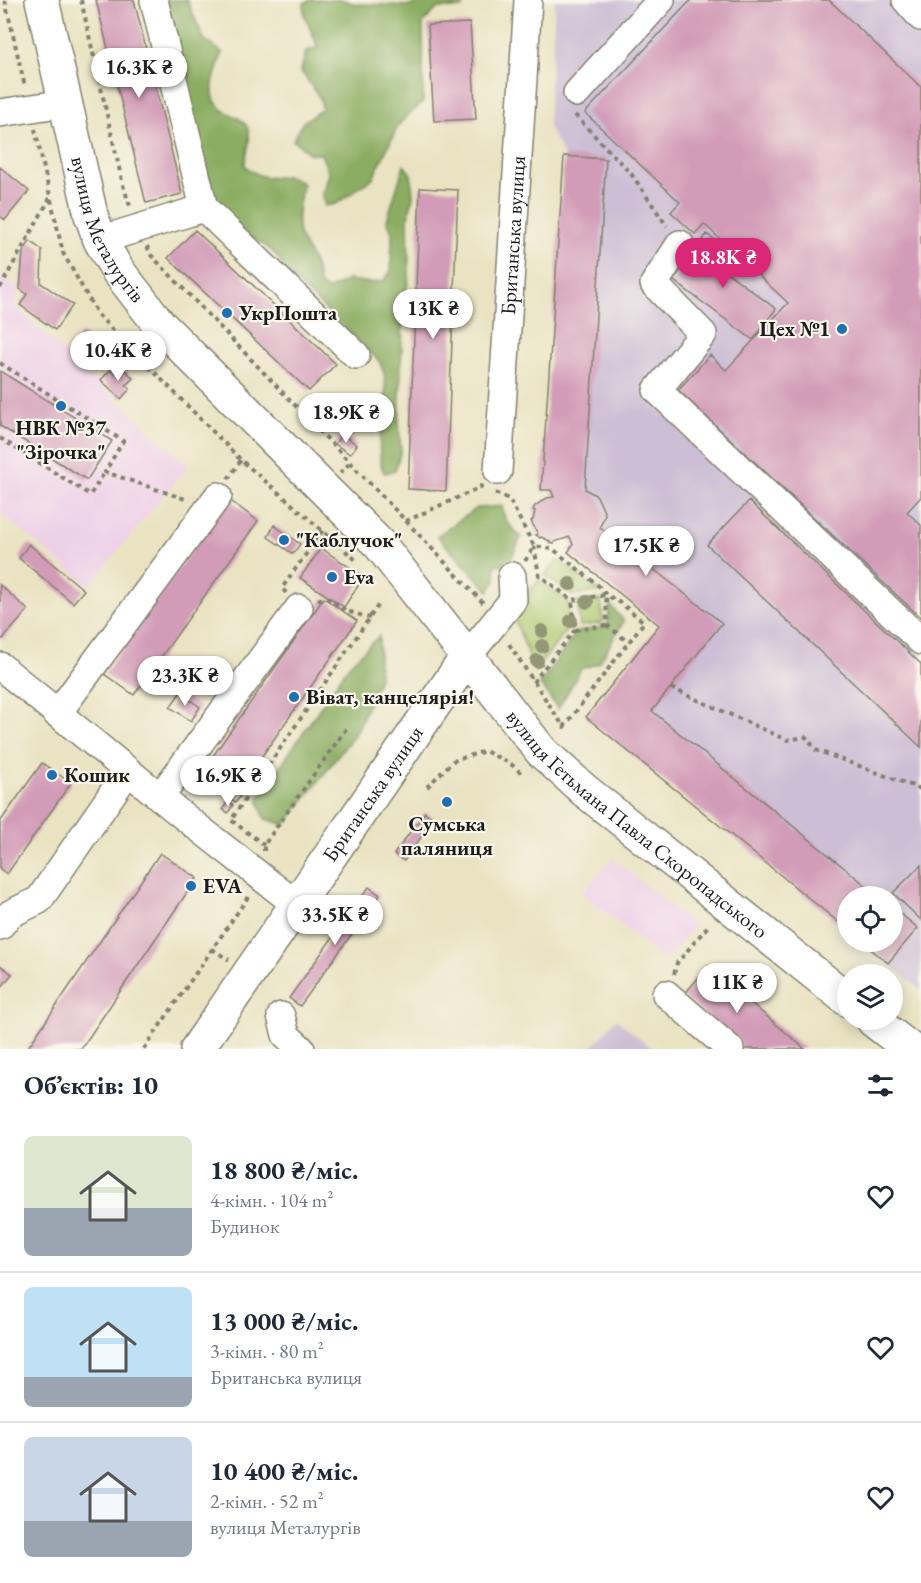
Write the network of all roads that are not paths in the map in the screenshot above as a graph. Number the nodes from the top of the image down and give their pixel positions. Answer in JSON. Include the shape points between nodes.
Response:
{"nodes":[{"id":1,"x":42,"y":0,"type":"edge"},
{"id":2,"x":154,"y":0,"type":"edge"},
{"id":3,"x":528,"y":0,"type":"edge"},
{"id":4,"x":661,"y":0,"type":"edge"},
{"id":5,"x":906,"y":0,"type":"edge"},
{"id":6,"x":921,"y":17,"type":"edge"},
{"id":7,"x":577,"y":93,"type":"road end"},
{"id":8,"x":65,"y":103,"type":"junction"},
{"id":9,"x":0,"y":113,"type":"edge"},
{"id":10,"x":204,"y":208,"type":"junction"},
{"id":11,"x":100,"y":240,"type":"junction"},
{"id":12,"x":680,"y":244,"type":"road end"},
{"id":13,"x":356,"y":355,"type":"dead end"},
{"id":14,"x":492,"y":472,"type":"road end"},
{"id":15,"x":213,"y":502,"type":"road end"},
{"id":16,"x":512,"y":576,"type":"dead end"},
{"id":17,"x":299,"y":608,"type":"road end"},
{"id":18,"x":921,"y":641,"type":"edge"},
{"id":19,"x":467,"y":657,"type":"junction"},
{"id":20,"x":0,"y":666,"type":"edge"},
{"id":21,"x":57,"y":714,"type":"junction"},
{"id":22,"x":128,"y":771,"type":"junction"},
{"id":23,"x":160,"y":797,"type":"junction"},
{"id":24,"x":297,"y":905,"type":"junction"},
{"id":25,"x":0,"y":926,"type":"edge"},
{"id":26,"x":837,"y":991,"type":"edge"},
{"id":27,"x":666,"y":994,"type":"road end"},
{"id":28,"x":281,"y":1016,"type":"dead end"},
{"id":29,"x":886,"y":1030,"type":"edge"},
{"id":30,"x":197,"y":1049,"type":"edge"},
{"id":31,"x":301,"y":1049,"type":"edge"},
{"id":32,"x":730,"y":1049,"type":"edge"},
{"id":33,"x":910,"y":1049,"type":"edge"}],
"edges":[{"from":1,"to":8,"type":"main road","name":"вулиця Металургів"},
{"from":2,"to":10,"type":"street"},
{"from":3,"to":14,"type":"street","name":"Британська вулиця"},
{"from":4,"to":7,"type":"street"},
{"from":5,"to":6,"type":"street"},
{"from":8,"to":9,"type":"street"},
{"from":8,"to":11,"type":"main road","name":"вулиця Металургів"},
{"from":10,"to":11,"type":"street"},
{"from":10,"to":13,"type":"street"},
{"from":11,"to":19,"type":"main road","name":"вулиця Металургів","via":[[118,271],[160,324],[380,545]]},
{"from":12,"to":18,"type":"street","via":[[654,284],[704,334],[657,390]]},
{"from":15,"to":21,"type":"street"},
{"from":16,"to":19,"type":"street","via":[[513,600]]},
{"from":17,"to":23,"type":"street"},
{"from":19,"to":24,"type":"main road","name":"Британська вулиця"},
{"from":19,"to":26,"type":"main road","name":"вулиця Гетьмана Павла Скоропадського","via":[[542,752],[576,783]]},
{"from":20,"to":21,"type":"street"},
{"from":21,"to":22,"type":"street"},
{"from":22,"to":23,"type":"street"},
{"from":22,"to":25,"type":"street","via":[[39,900],[10,914]]},
{"from":23,"to":24,"type":"street"},
{"from":24,"to":30,"type":"main road","name":"Британська вулиця"},
{"from":27,"to":32,"type":"street"},
{"from":28,"to":31,"type":"street","via":[[286,1035]]},
{"from":29,"to":33,"type":"main road"}]}
